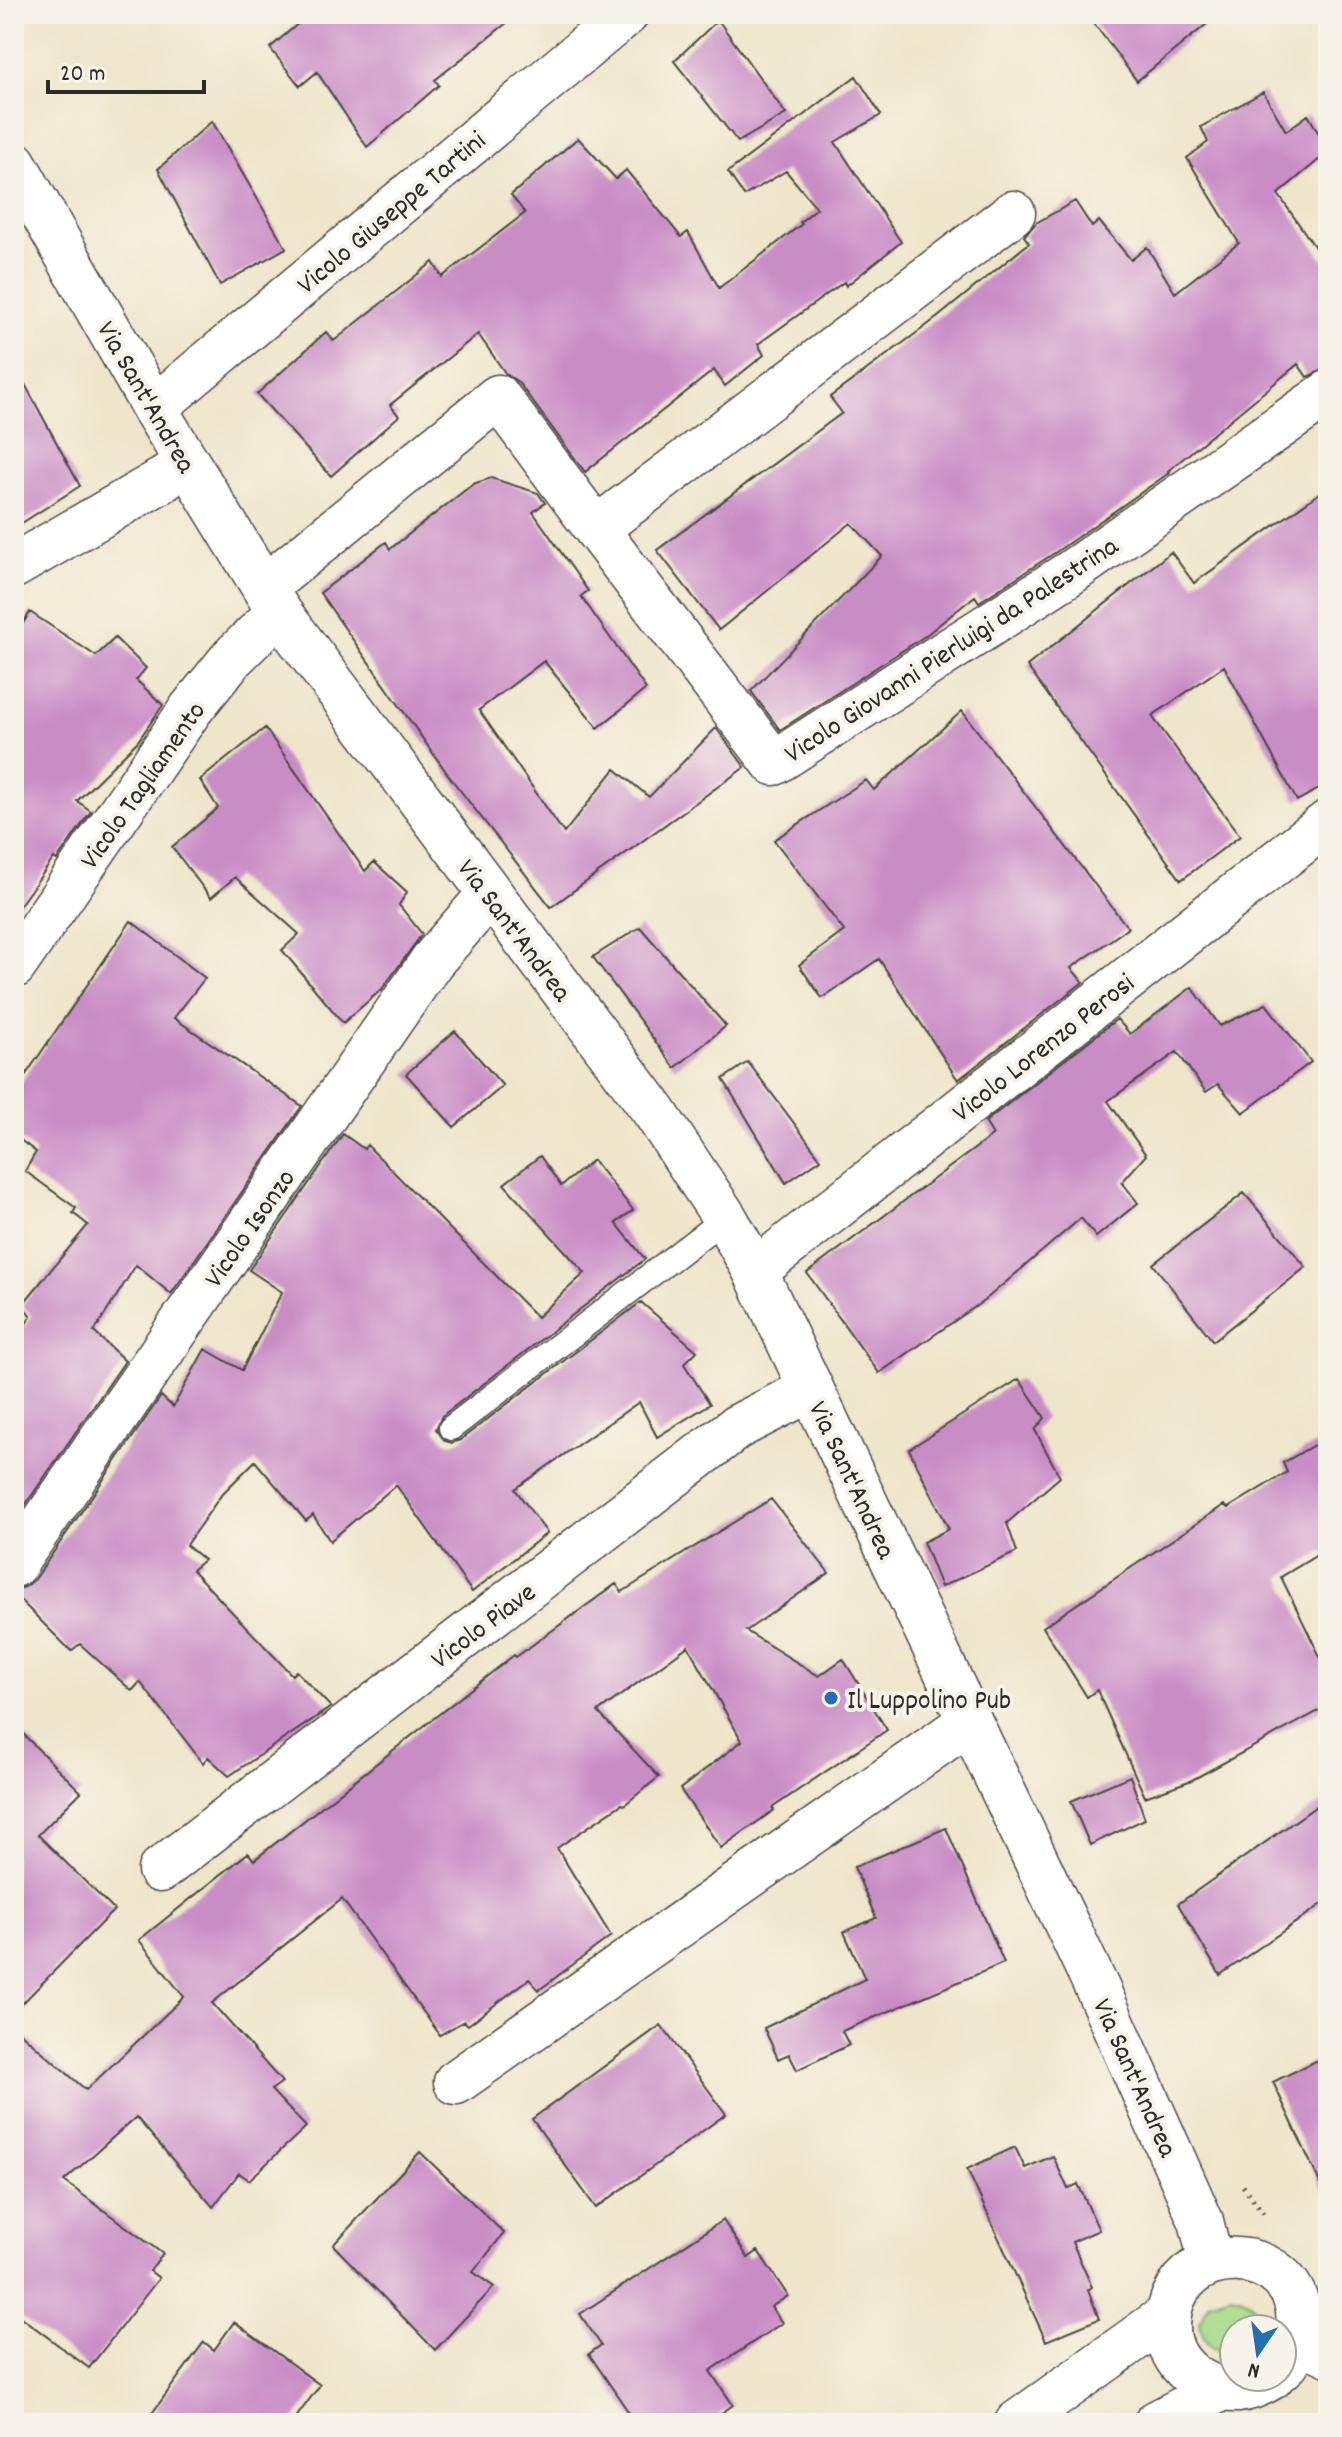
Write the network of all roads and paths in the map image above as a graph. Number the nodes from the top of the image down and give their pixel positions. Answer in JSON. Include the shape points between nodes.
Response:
{"nodes":[{"id":1,"x":626,"y":14,"type":"edge"},
{"id":2,"x":14,"y":163,"type":"edge"},
{"id":3,"x":1013,"y":213,"type":"dead end"},
{"id":4,"x":1328,"y":393,"type":"edge"},
{"id":5,"x":154,"y":408,"type":"junction"},
{"id":6,"x":186,"y":461,"type":"junction"},
{"id":7,"x":596,"y":529,"type":"junction"},
{"id":8,"x":14,"y":566,"type":"edge"},
{"id":9,"x":272,"y":600,"type":"junction"},
{"id":10,"x":1328,"y":822,"type":"edge"},
{"id":11,"x":490,"y":894,"type":"junction"},
{"id":12,"x":14,"y":966,"type":"edge"},
{"id":13,"x":725,"y":1218,"type":"junction"},
{"id":14,"x":755,"y":1271,"type":"junction"},
{"id":15,"x":811,"y":1389,"type":"junction"},
{"id":16,"x":451,"y":1428,"type":"dead end"},
{"id":17,"x":14,"y":1565,"type":"edge"},
{"id":18,"x":969,"y":1722,"type":"junction"},
{"id":19,"x":160,"y":1870,"type":"dead end"},
{"id":20,"x":456,"y":2082,"type":"dead end"},
{"id":21,"x":1211,"y":2262,"type":"junction"},
{"id":22,"x":1312,"y":2291,"type":"edge"},
{"id":23,"x":1168,"y":2315,"type":"junction"},
{"id":24,"x":1298,"y":2331,"type":"edge"},
{"id":25,"x":1218,"y":2388,"type":"edge"},
{"id":26,"x":1218,"y":2391,"type":"edge"},
{"id":27,"x":1017,"y":2423,"type":"edge"},
{"id":28,"x":1156,"y":2423,"type":"edge"}],
"edges":[{"from":1,"to":5,"type":"street","name":"Vicolo Giuseppe Tartini"},
{"from":2,"to":5,"type":"street","name":"Via Sant'Andrea"},
{"from":3,"to":7,"type":"street"},
{"from":4,"to":7,"type":"street","name":"Vicolo Giovanni Pierluigi da Palestrina","via":[[1070,573],[774,763]]},
{"from":5,"to":6,"type":"street","name":"Via Sant'Andrea"},
{"from":6,"to":8,"type":"street"},
{"from":6,"to":9,"type":"street","name":"Via Sant'Andrea"},
{"from":7,"to":9,"type":"street","name":"Vicolo Giovanni Pierluigi da Palestrina","via":[[498,397]]},
{"from":9,"to":11,"type":"street","name":"Via Sant'Andrea"},
{"from":9,"to":12,"type":"street","name":"Vicolo Tagliamento"},
{"from":10,"to":14,"type":"street","name":"Vicolo Lorenzo Perosi"},
{"from":11,"to":13,"type":"street","name":"Via Sant'Andrea","via":[[654,1111]]},
{"from":11,"to":17,"type":"street","name":"Vicolo Isonzo","via":[[432,961]]},
{"from":13,"to":14,"type":"street","name":"Via Sant'Andrea"},
{"from":13,"to":16,"type":"lane"},
{"from":14,"to":15,"type":"street","name":"Via Sant'Andrea"},
{"from":15,"to":18,"type":"street","name":"Via Sant'Andrea"},
{"from":15,"to":19,"type":"street","name":"Vicolo Piave","via":[[737,1427]]},
{"from":18,"to":20,"type":"street"},
{"from":18,"to":21,"type":"street","name":"Via Sant'Andrea","via":[[1144,2092],[1201,2221]]},
{"from":21,"to":22,"type":"street","via":[[1244,2259],[1261,2264],[1287,2284]]},
{"from":21,"to":23,"type":"street","via":[[1176,2292]]},
{"from":22,"to":24,"type":"street"},
{"from":23,"to":25,"type":"street","via":[[1174,2354],[1186,2371]]},
{"from":23,"to":27,"type":"street"},
{"from":26,"to":28,"type":"street"}]}
